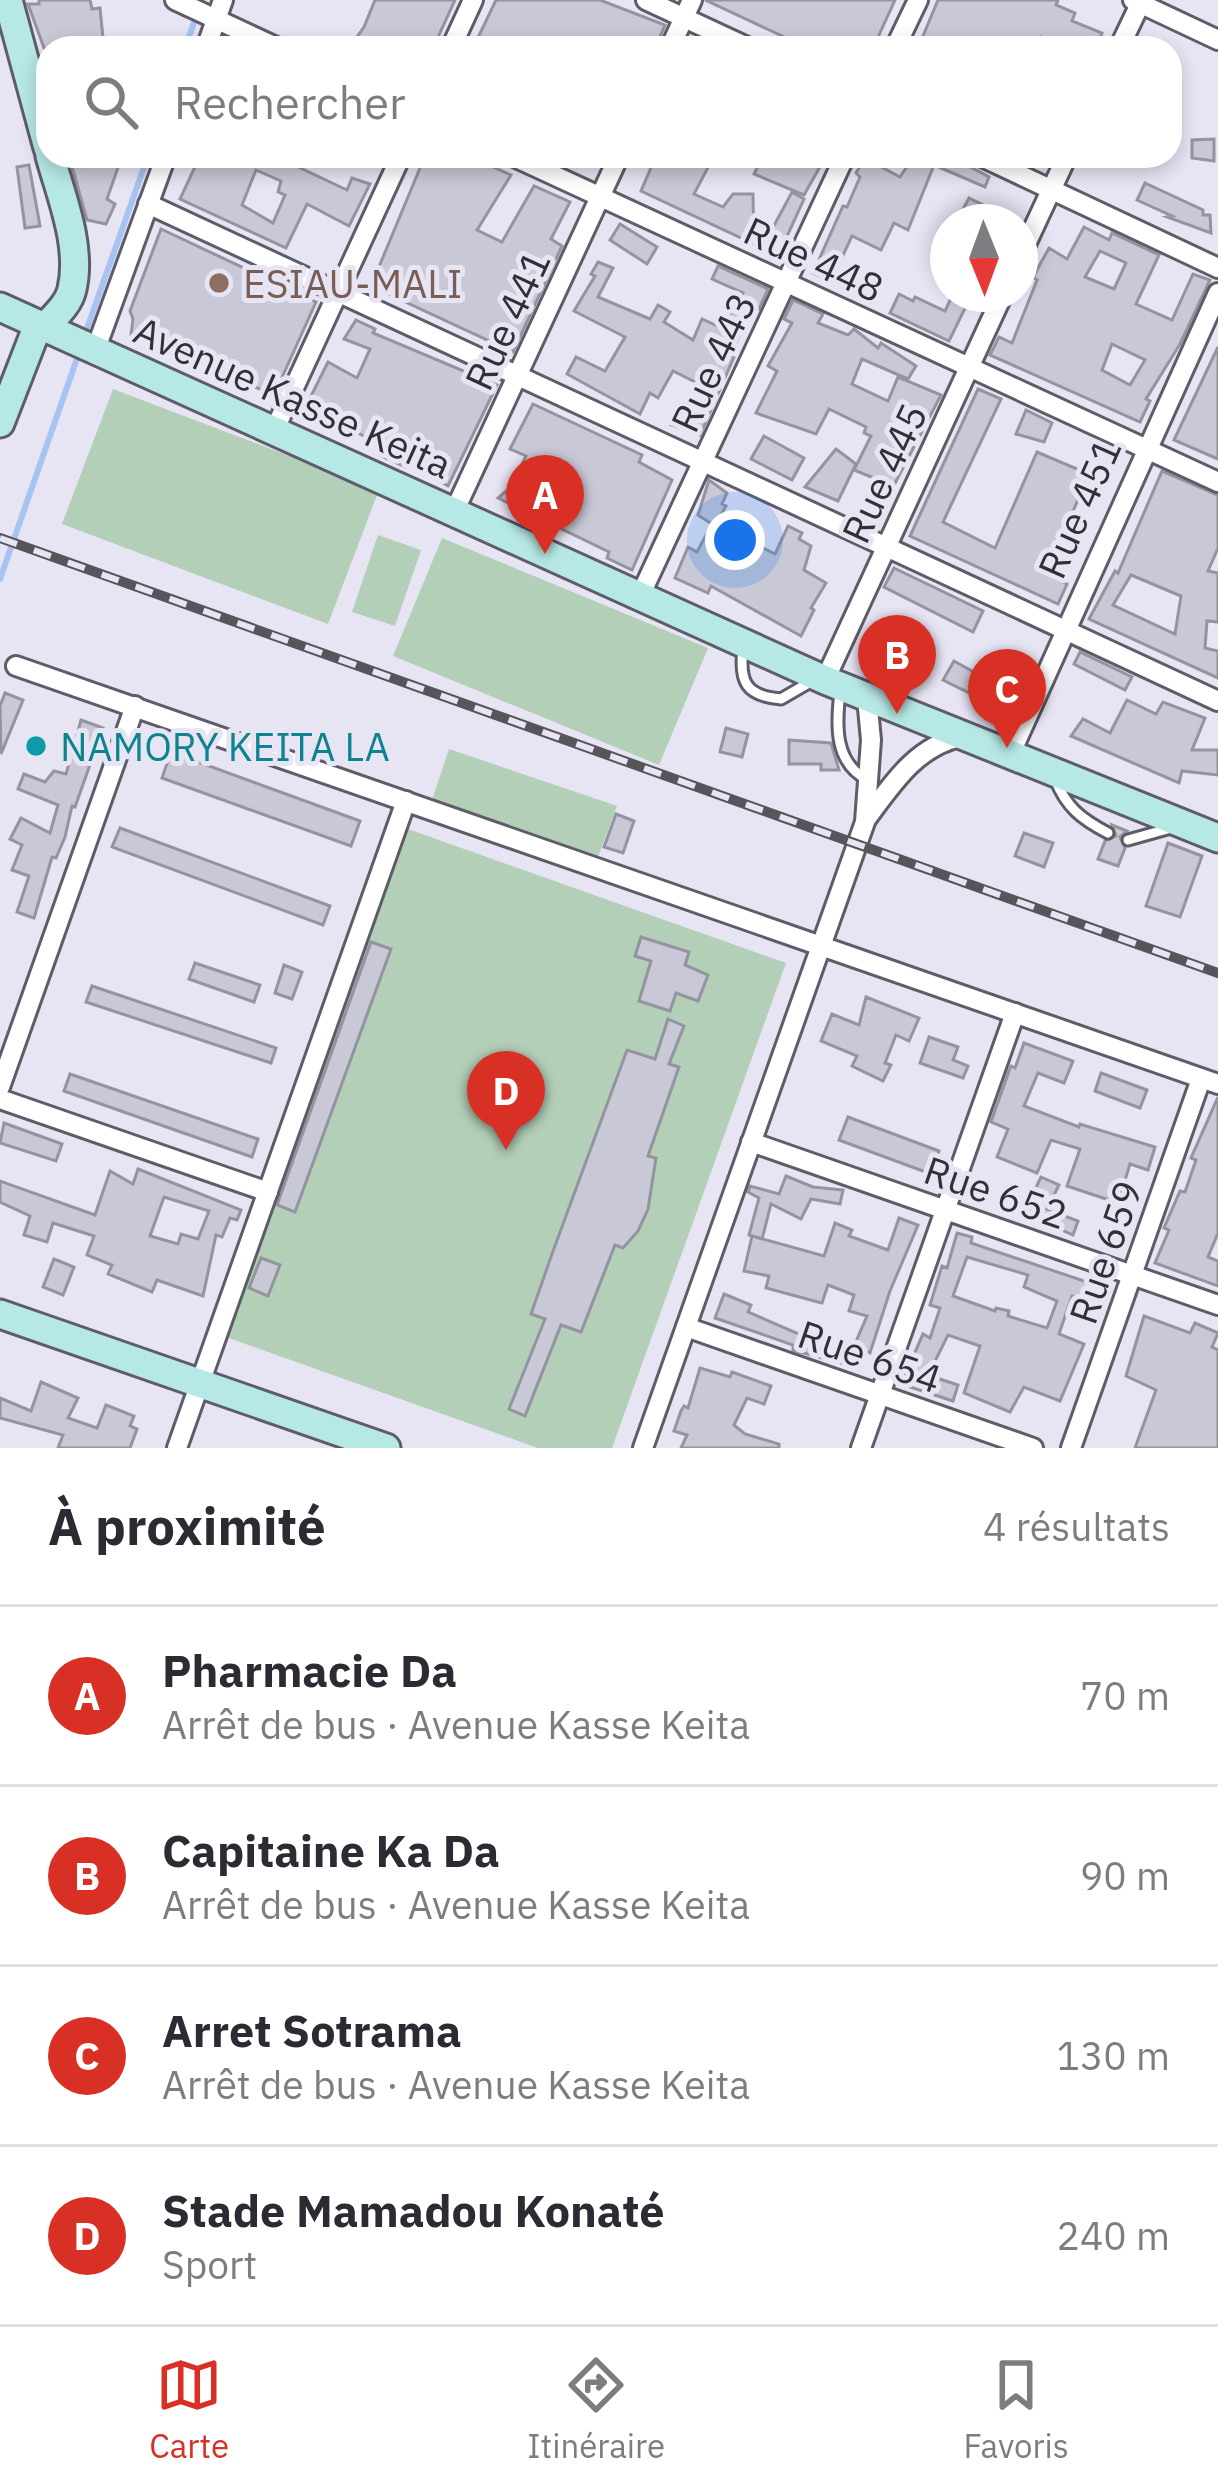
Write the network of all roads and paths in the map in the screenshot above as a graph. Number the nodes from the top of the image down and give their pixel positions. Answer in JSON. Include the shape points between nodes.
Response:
{"nodes":[{"id":1,"x":8,"y":0,"type":"edge"},
{"id":2,"x":223,"y":0,"type":"edge"},
{"id":3,"x":473,"y":0,"type":"edge"},
{"id":4,"x":646,"y":0,"type":"edge"},
{"id":5,"x":918,"y":0,"type":"edge"},
{"id":6,"x":177,"y":1,"type":"edge"},
{"id":7,"x":1139,"y":1,"type":"edge"},
{"id":8,"x":688,"y":9,"type":"edge"},
{"id":9,"x":217,"y":20,"type":"junction"},
{"id":10,"x":211,"y":36,"type":"edge"},
{"id":11,"x":252,"y":36,"type":"edge"},
{"id":12,"x":456,"y":36,"type":"edge"},
{"id":13,"x":730,"y":36,"type":"edge"},
{"id":14,"x":902,"y":36,"type":"edge"},
{"id":15,"x":1124,"y":36,"type":"edge"},
{"id":16,"x":1218,"y":40,"type":"edge"},
{"id":17,"x":36,"y":104,"type":"edge"},
{"id":18,"x":53,"y":168,"type":"edge"},
{"id":19,"x":162,"y":168,"type":"edge"},
{"id":20,"x":395,"y":168,"type":"edge"},
{"id":21,"x":538,"y":168,"type":"edge"},
{"id":22,"x":613,"y":168,"type":"edge"},
{"id":23,"x":839,"y":168,"type":"edge"},
{"id":24,"x":1006,"y":168,"type":"edge"},
{"id":25,"x":1061,"y":168,"type":"edge"},
{"id":26,"x":1051,"y":189,"type":"junction"},
{"id":27,"x":600,"y":197,"type":"junction"},
{"id":28,"x":148,"y":204,"type":"junction"},
{"id":29,"x":1038,"y":218,"type":"edge"},
{"id":30,"x":1218,"y":268,"type":"edge"},
{"id":31,"x":786,"y":283,"type":"junction"},
{"id":32,"x":338,"y":292,"type":"junction"},
{"id":33,"x":1218,"y":293,"type":"edge"},
{"id":34,"x":0,"y":308,"type":"edge"},
{"id":35,"x":996,"y":312,"type":"edge"},
{"id":36,"x":66,"y":338,"type":"junction"},
{"id":37,"x":970,"y":368,"type":"junction"},
{"id":38,"x":517,"y":376,"type":"junction"},
{"id":39,"x":0,"y":423,"type":"edge"},
{"id":40,"x":274,"y":431,"type":"junction"},
{"id":41,"x":1148,"y":450,"type":"junction"},
{"id":42,"x":703,"y":461,"type":"junction"},
{"id":43,"x":1218,"y":482,"type":"edge"},
{"id":44,"x":454,"y":512,"type":"junction"},
{"id":45,"x":886,"y":547,"type":"junction"},
{"id":46,"x":640,"y":596,"type":"junction"},
{"id":47,"x":1066,"y":630,"type":"junction"},
{"id":48,"x":743,"y":643,"type":"junction"},
{"id":49,"x":16,"y":666,"type":"dead end"},
{"id":50,"x":827,"y":681,"type":"junction"},
{"id":51,"x":1210,"y":697,"type":"edge"},
{"id":52,"x":867,"y":698,"type":"junction"},
{"id":53,"x":135,"y":706,"type":"junction"},
{"id":54,"x":960,"y":737,"type":"junction"},
{"id":55,"x":1010,"y":755,"type":"junction"},
{"id":56,"x":1052,"y":771,"type":"junction"},
{"id":57,"x":868,"y":780,"type":"junction"},
{"id":58,"x":406,"y":801,"type":"junction"},
{"id":59,"x":865,"y":822,"type":"junction"},
{"id":60,"x":1181,"y":823,"type":"junction"},
{"id":61,"x":1108,"y":833,"type":"dead end"},
{"id":62,"x":1218,"y":838,"type":"edge"},
{"id":63,"x":1128,"y":840,"type":"dead end"},
{"id":64,"x":821,"y":946,"type":"junction"},
{"id":65,"x":1015,"y":1013,"type":"junction"},
{"id":66,"x":1210,"y":1082,"type":"edge"},
{"id":67,"x":0,"y":1087,"type":"edge"},
{"id":68,"x":0,"y":1099,"type":"edge"},
{"id":69,"x":752,"y":1142,"type":"junction"},
{"id":70,"x":268,"y":1192,"type":"junction"},
{"id":71,"x":946,"y":1210,"type":"junction"},
{"id":72,"x":1132,"y":1275,"type":"junction"},
{"id":73,"x":1218,"y":1305,"type":"edge"},
{"id":74,"x":0,"y":1314,"type":"edge"},
{"id":75,"x":686,"y":1327,"type":"junction"},
{"id":76,"x":200,"y":1384,"type":"junction"},
{"id":77,"x":880,"y":1395,"type":"junction"},
{"id":78,"x":177,"y":1448,"type":"edge"},
{"id":79,"x":386,"y":1448,"type":"edge"},
{"id":80,"x":643,"y":1448,"type":"edge"},
{"id":81,"x":861,"y":1448,"type":"edge"},
{"id":82,"x":1033,"y":1448,"type":"edge"},
{"id":83,"x":1071,"y":1448,"type":"edge"}],
"edges":[{"from":1,"to":17,"type":"main road"},
{"from":2,"to":9,"type":"street"},
{"from":3,"to":12,"type":"street"},
{"from":4,"to":8,"type":"street"},
{"from":5,"to":14,"type":"street"},
{"from":6,"to":9,"type":"street"},
{"from":7,"to":15,"type":"street"},
{"from":7,"to":16,"type":"street"},
{"from":8,"to":13,"type":"street"},
{"from":9,"to":10,"type":"street"},
{"from":9,"to":11,"type":"street"},
{"from":18,"to":36,"type":"main road","via":[[72,236]]},
{"from":19,"to":28,"type":"street"},
{"from":20,"to":32,"type":"street"},
{"from":21,"to":27,"type":"street","name":"Rue 448"},
{"from":22,"to":27,"type":"street","name":"Rue 441"},
{"from":23,"to":31,"type":"street","name":"Rue 443"},
{"from":24,"to":26,"type":"street"},
{"from":25,"to":26,"type":"street"},
{"from":26,"to":29,"type":"street"},
{"from":26,"to":30,"type":"street"},
{"from":27,"to":31,"type":"street","name":"Rue 448"},
{"from":27,"to":38,"type":"street","name":"Rue 441"},
{"from":28,"to":32,"type":"street"},
{"from":28,"to":36,"type":"street"},
{"from":31,"to":37,"type":"street","name":"Rue 448"},
{"from":31,"to":42,"type":"street","name":"Rue 443"},
{"from":32,"to":38,"type":"street"},
{"from":32,"to":40,"type":"street"},
{"from":33,"to":41,"type":"street","name":"Rue 451"},
{"from":34,"to":36,"type":"main road","name":"Avenue Kasse Keita"},
{"from":35,"to":37,"type":"street","name":"Rue 445"},
{"from":36,"to":39,"type":"main road"},
{"from":36,"to":40,"type":"main road","name":"Avenue Kasse Keita"},
{"from":37,"to":41,"type":"street","name":"Rue 448"},
{"from":37,"to":45,"type":"street","name":"Rue 445"},
{"from":38,"to":42,"type":"street"},
{"from":38,"to":44,"type":"street","name":"Rue 441"},
{"from":40,"to":44,"type":"main road","name":"Avenue Kasse Keita"},
{"from":41,"to":43,"type":"street","name":"Rue 448"},
{"from":41,"to":47,"type":"street","name":"Rue 451"},
{"from":42,"to":45,"type":"street"},
{"from":42,"to":46,"type":"street","name":"Rue 443"},
{"from":44,"to":46,"type":"main road","name":"Avenue Kasse Keita"},
{"from":45,"to":47,"type":"street"},
{"from":45,"to":50,"type":"street","name":"Rue 445"},
{"from":46,"to":48,"type":"main road","name":"Avenue Kasse Keita"},
{"from":47,"to":51,"type":"street"},
{"from":47,"to":55,"type":"street","name":"Rue 451"},
{"from":48,"to":50,"type":"main road","name":"Avenue Kasse Keita"},
{"from":48,"to":50,"type":"lane","via":[[742,682],[750,692],[781,699]]},
{"from":49,"to":53,"type":"street"},
{"from":50,"to":52,"type":"main road","name":"Avenue Kasse Keita"},
{"from":50,"to":57,"type":"lane","via":[[844,760]]},
{"from":52,"to":54,"type":"main road","name":"Avenue Kasse Keita"},
{"from":52,"to":57,"type":"street"},
{"from":53,"to":58,"type":"street"},
{"from":53,"to":67,"type":"street"},
{"from":54,"to":55,"type":"main road","name":"Avenue Kasse Keita"},
{"from":54,"to":59,"type":"street","via":[[918,754]]},
{"from":55,"to":56,"type":"main road","name":"Avenue Kasse Keita"},
{"from":56,"to":60,"type":"main road","name":"Avenue Kasse Keita"},
{"from":56,"to":61,"type":"lane","via":[[1064,802]]},
{"from":57,"to":59,"type":"street"},
{"from":58,"to":64,"type":"street"},
{"from":58,"to":70,"type":"street"},
{"from":59,"to":64,"type":"street"},
{"from":60,"to":62,"type":"main road","name":"Avenue Kasse Keita"},
{"from":60,"to":63,"type":"lane"},
{"from":64,"to":65,"type":"street"},
{"from":64,"to":69,"type":"street"},
{"from":65,"to":66,"type":"street"},
{"from":65,"to":71,"type":"street"},
{"from":66,"to":72,"type":"street","name":"Rue 659"},
{"from":68,"to":70,"type":"street"},
{"from":69,"to":71,"type":"street","name":"Rue 652"},
{"from":69,"to":75,"type":"street"},
{"from":70,"to":76,"type":"street"},
{"from":71,"to":72,"type":"street","name":"Rue 652"},
{"from":71,"to":77,"type":"street"},
{"from":72,"to":73,"type":"street","name":"Rue 652"},
{"from":72,"to":83,"type":"street","name":"Rue 659"},
{"from":74,"to":76,"type":"main road"},
{"from":75,"to":77,"type":"street","name":"Rue 654"},
{"from":75,"to":80,"type":"street"},
{"from":76,"to":78,"type":"street"},
{"from":76,"to":79,"type":"main road"},
{"from":77,"to":81,"type":"street"},
{"from":77,"to":82,"type":"street","name":"Rue 654"}]}
